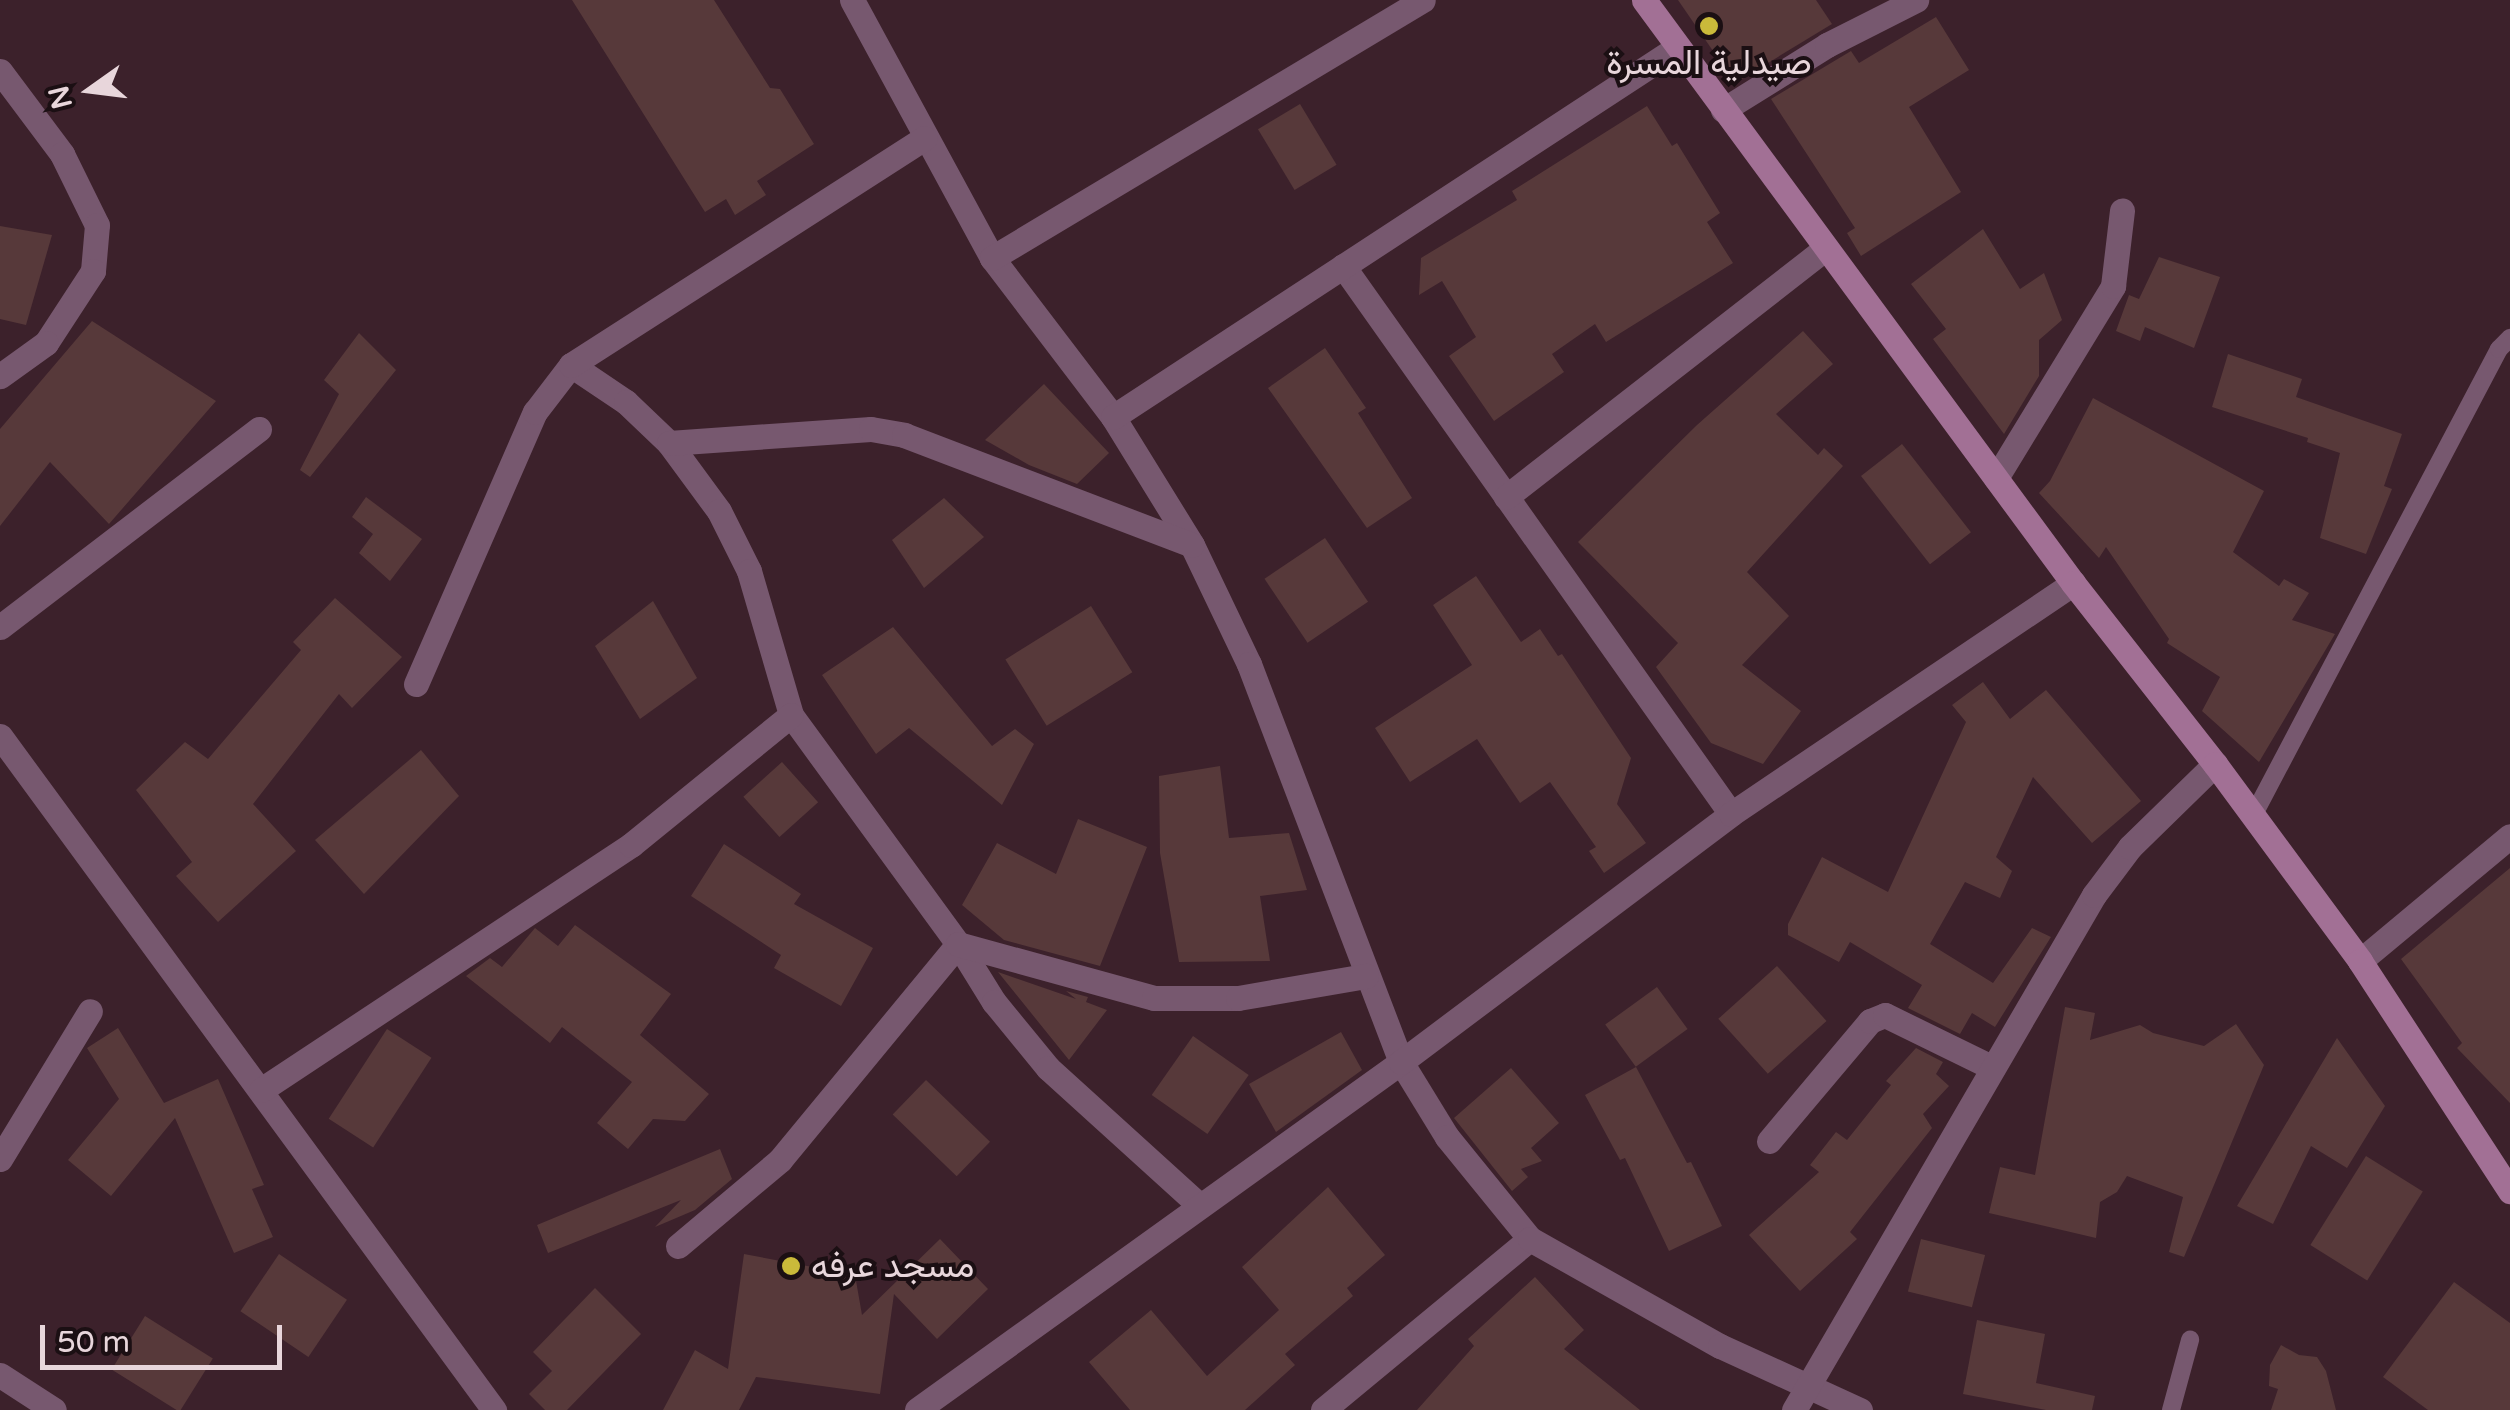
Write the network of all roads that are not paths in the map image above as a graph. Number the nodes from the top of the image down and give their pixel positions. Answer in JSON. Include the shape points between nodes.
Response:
{"nodes":[{"id":1,"x":852,"y":0,"type":"edge"},
{"id":2,"x":1423,"y":0,"type":"edge"},
{"id":3,"x":1644,"y":0,"type":"edge"},
{"id":4,"x":1916,"y":0,"type":"edge"},
{"id":5,"x":1678,"y":47,"type":"junction"},
{"id":6,"x":0,"y":70,"type":"edge"},
{"id":7,"x":1724,"y":110,"type":"junction"},
{"id":8,"x":924,"y":138,"type":"junction"},
{"id":9,"x":2122,"y":211,"type":"dead end"},
{"id":10,"x":1826,"y":248,"type":"junction"},
{"id":11,"x":992,"y":258,"type":"junction"},
{"id":12,"x":1343,"y":266,"type":"junction"},
{"id":13,"x":2510,"y":338,"type":"edge"},
{"id":14,"x":571,"y":365,"type":"junction"},
{"id":15,"x":0,"y":376,"type":"edge"},
{"id":16,"x":1112,"y":417,"type":"junction"},
{"id":17,"x":258,"y":429,"type":"dead end"},
{"id":18,"x":669,"y":443,"type":"junction"},
{"id":19,"x":1996,"y":478,"type":"junction"},
{"id":20,"x":1506,"y":497,"type":"junction"},
{"id":21,"x":1192,"y":544,"type":"junction"},
{"id":22,"x":2073,"y":584,"type":"junction"},
{"id":23,"x":0,"y":626,"type":"edge"},
{"id":24,"x":416,"y":684,"type":"dead end"},
{"id":25,"x":791,"y":715,"type":"junction"},
{"id":26,"x":0,"y":736,"type":"edge"},
{"id":27,"x":2215,"y":764,"type":"junction"},
{"id":28,"x":1731,"y":814,"type":"junction"},
{"id":29,"x":2253,"y":816,"type":"junction"},
{"id":30,"x":2510,"y":836,"type":"edge"},
{"id":31,"x":958,"y":944,"type":"junction"},
{"id":32,"x":2360,"y":961,"type":"junction"},
{"id":33,"x":1366,"y":976,"type":"junction"},
{"id":34,"x":90,"y":1010,"type":"dead end"},
{"id":35,"x":1402,"y":1062,"type":"junction"},
{"id":36,"x":1994,"y":1068,"type":"junction"},
{"id":37,"x":261,"y":1090,"type":"junction"},
{"id":38,"x":1769,"y":1141,"type":"dead end"},
{"id":39,"x":0,"y":1159,"type":"edge"},
{"id":40,"x":2510,"y":1191,"type":"edge"},
{"id":41,"x":1200,"y":1206,"type":"junction"},
{"id":42,"x":1530,"y":1239,"type":"junction"},
{"id":43,"x":678,"y":1246,"type":"dead end"},
{"id":44,"x":2190,"y":1340,"type":"dead end"},
{"id":45,"x":0,"y":1375,"type":"edge"},
{"id":46,"x":1807,"y":1385,"type":"junction"},
{"id":47,"x":489,"y":1409,"type":"edge"},
{"id":48,"x":921,"y":1409,"type":"edge"},
{"id":49,"x":54,"y":1410,"type":"edge"},
{"id":50,"x":1323,"y":1410,"type":"edge"},
{"id":51,"x":1794,"y":1410,"type":"edge"},
{"id":52,"x":1860,"y":1410,"type":"edge"},
{"id":53,"x":2171,"y":1410,"type":"edge"}],
"edges":[{"from":1,"to":8,"type":"street"},
{"from":2,"to":11,"type":"street"},
{"from":3,"to":5,"type":"main road"},
{"from":4,"to":7,"type":"street"},
{"from":5,"to":7,"type":"main road"},
{"from":5,"to":12,"type":"street"},
{"from":6,"to":15,"type":"street","via":[[62,154],[97,225],[92,272],[46,343]]},
{"from":7,"to":10,"type":"main road"},
{"from":8,"to":11,"type":"street"},
{"from":8,"to":14,"type":"street"},
{"from":9,"to":19,"type":"street","via":[[2113,286]]},
{"from":10,"to":19,"type":"main road"},
{"from":10,"to":20,"type":"street"},
{"from":11,"to":16,"type":"street"},
{"from":12,"to":16,"type":"street"},
{"from":12,"to":20,"type":"street"},
{"from":13,"to":29,"type":"lane"},
{"from":14,"to":18,"type":"street","via":[[626,402]]},
{"from":14,"to":24,"type":"street","via":[[535,412]]},
{"from":16,"to":21,"type":"street"},
{"from":17,"to":23,"type":"street"},
{"from":18,"to":21,"type":"street","via":[[871,429],[904,434]]},
{"from":18,"to":25,"type":"street","via":[[719,511],[749,571]]},
{"from":19,"to":22,"type":"main road"},
{"from":20,"to":28,"type":"street"},
{"from":21,"to":33,"type":"street","via":[[1250,664]]},
{"from":22,"to":27,"type":"main road"},
{"from":22,"to":28,"type":"street"},
{"from":25,"to":31,"type":"street"},
{"from":25,"to":37,"type":"street","via":[[631,845]]},
{"from":26,"to":37,"type":"street"},
{"from":27,"to":29,"type":"main road"},
{"from":27,"to":36,"type":"street","via":[[2130,847],[2094,896]]},
{"from":28,"to":35,"type":"street"},
{"from":29,"to":32,"type":"main road"},
{"from":30,"to":32,"type":"street"},
{"from":31,"to":33,"type":"street","via":[[1154,998],[1238,998]]},
{"from":31,"to":41,"type":"street","via":[[1048,1068]]},
{"from":31,"to":43,"type":"street","via":[[780,1160]]},
{"from":32,"to":40,"type":"main road"},
{"from":33,"to":35,"type":"street"},
{"from":34,"to":39,"type":"street"},
{"from":35,"to":41,"type":"street"},
{"from":35,"to":42,"type":"street","via":[[1446,1137]]},
{"from":36,"to":38,"type":"street","via":[[1885,1015],[1870,1021]]},
{"from":36,"to":46,"type":"street"},
{"from":37,"to":47,"type":"street"},
{"from":41,"to":48,"type":"street"},
{"from":42,"to":46,"type":"street","via":[[1720,1346]]},
{"from":42,"to":50,"type":"street"},
{"from":44,"to":53,"type":"lane"},
{"from":45,"to":49,"type":"street"},
{"from":46,"to":51,"type":"street"},
{"from":46,"to":52,"type":"street"}]}
